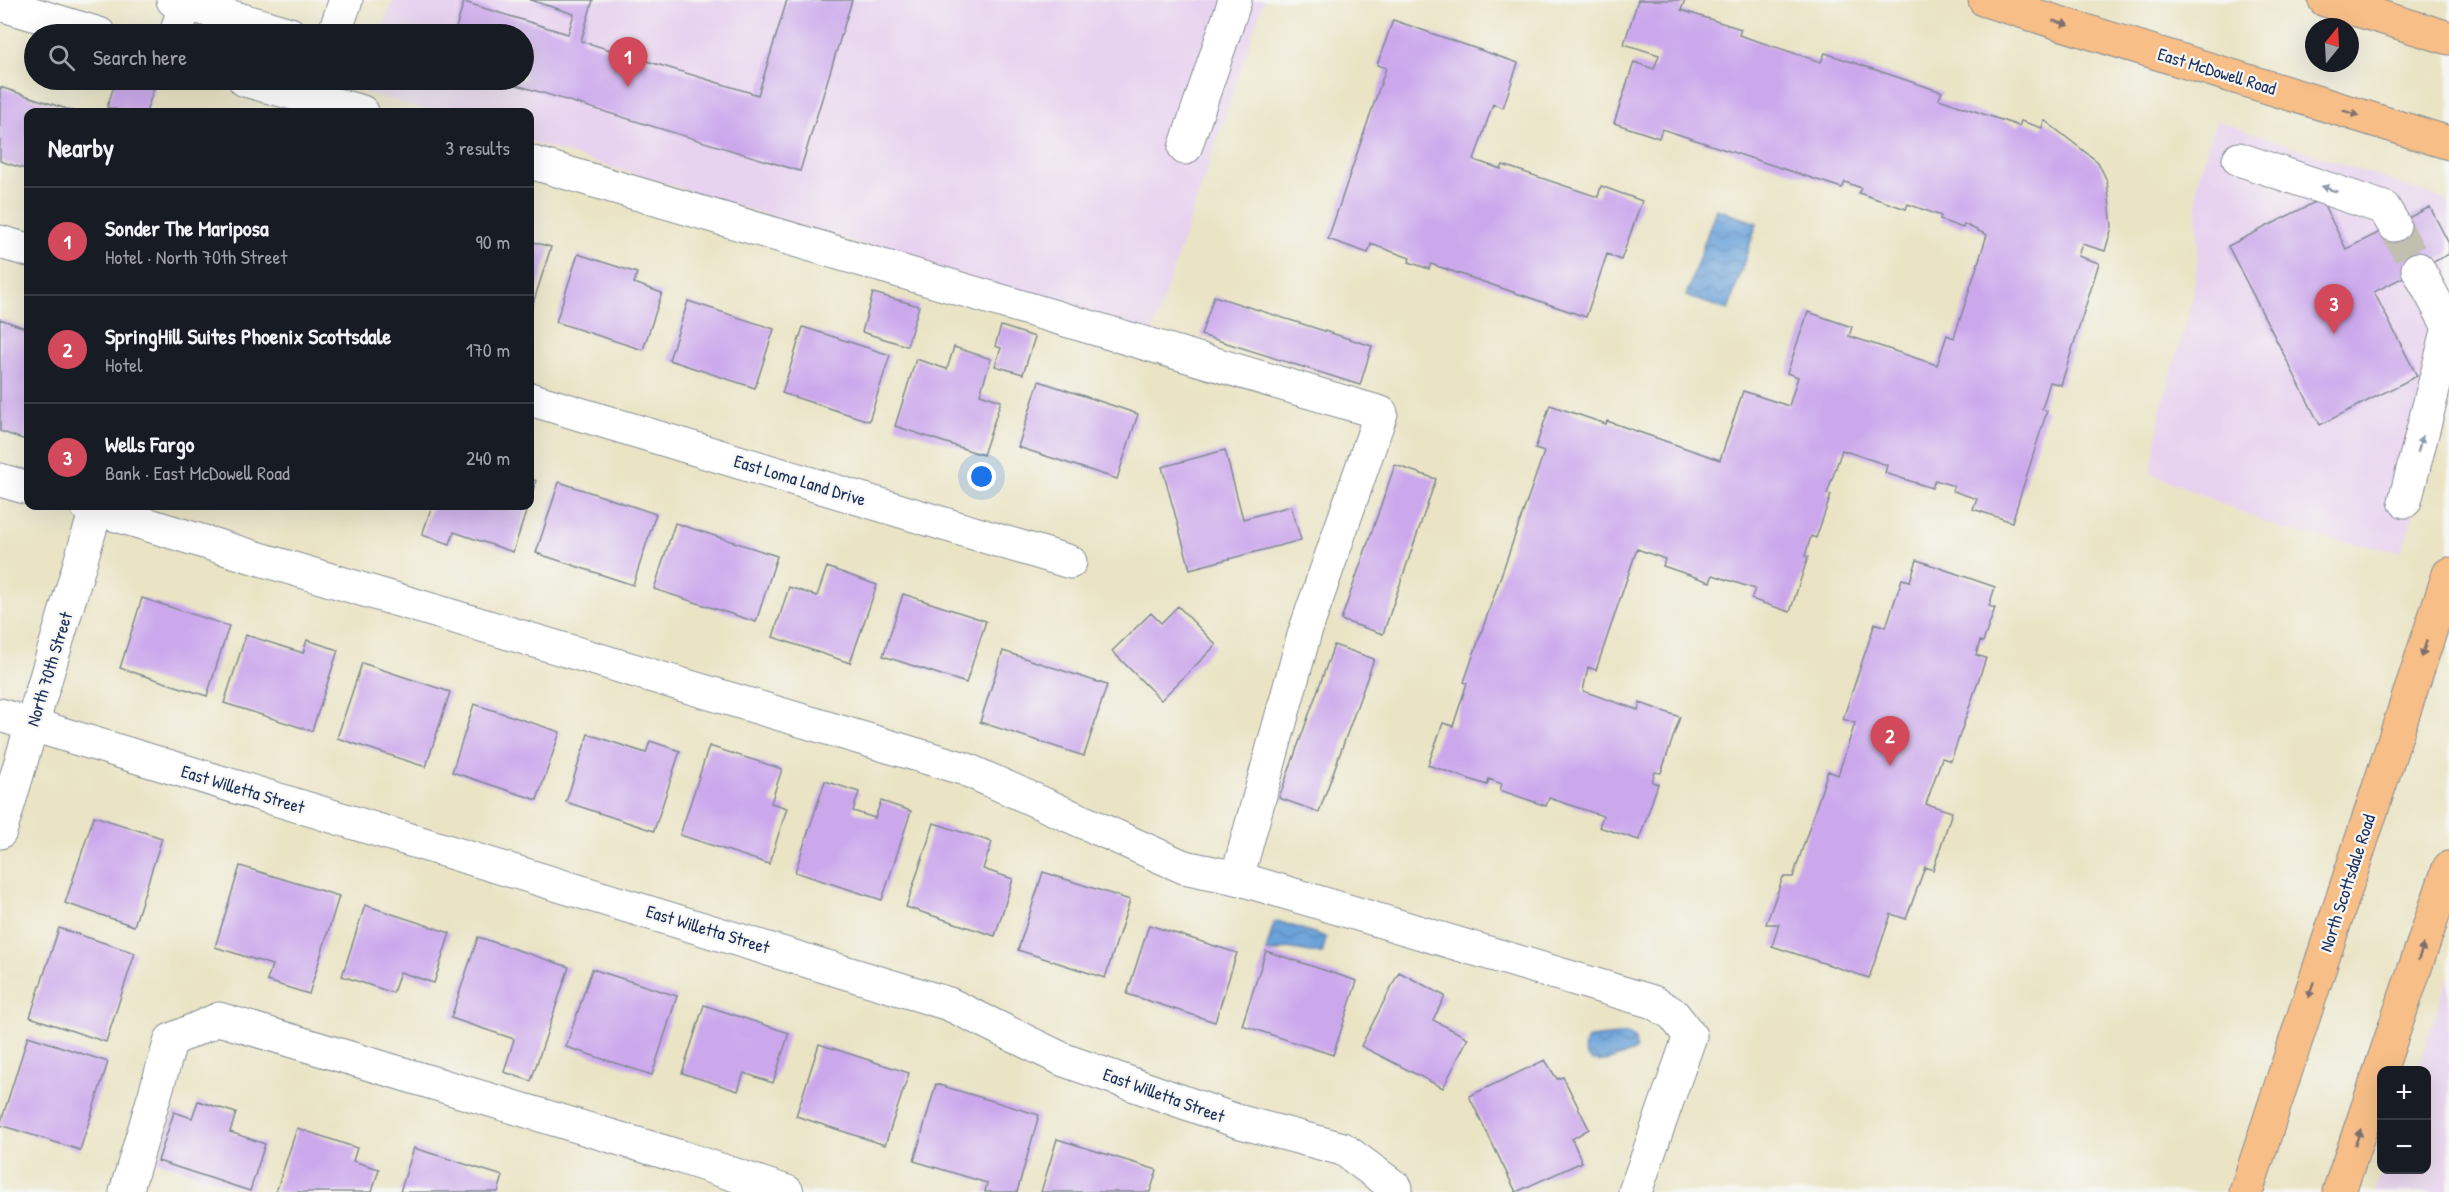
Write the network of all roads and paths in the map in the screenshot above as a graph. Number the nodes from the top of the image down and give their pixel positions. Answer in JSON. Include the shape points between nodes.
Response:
{"nodes":[{"id":1,"x":346,"y":0,"type":"edge"},
{"id":2,"x":1235,"y":0,"type":"edge"},
{"id":3,"x":1984,"y":0,"type":"edge"},
{"id":4,"x":2325,"y":0,"type":"edge"},
{"id":5,"x":179,"y":2,"type":"edge"},
{"id":6,"x":0,"y":4,"type":"edge"},
{"id":7,"x":66,"y":24,"type":"edge"},
{"id":8,"x":177,"y":24,"type":"edge"},
{"id":9,"x":255,"y":24,"type":"edge"},
{"id":10,"x":338,"y":24,"type":"edge"},
{"id":11,"x":2449,"y":38,"type":"edge"},
{"id":12,"x":284,"y":90,"type":"edge"},
{"id":13,"x":312,"y":97,"type":"edge"},
{"id":14,"x":349,"y":108,"type":"edge"},
{"id":15,"x":2449,"y":143,"type":"edge"},
{"id":16,"x":1185,"y":148,"type":"dead end"},
{"id":17,"x":2239,"y":159,"type":"dead end"},
{"id":18,"x":534,"y":163,"type":"edge"},
{"id":19,"x":2394,"y":225,"type":"tunnel mouth"},
{"id":20,"x":0,"y":242,"type":"edge"},
{"id":21,"x":24,"y":249,"type":"edge"},
{"id":22,"x":2418,"y":269,"type":"tunnel mouth"},
{"id":23,"x":534,"y":400,"type":"edge"},
{"id":24,"x":0,"y":480,"type":"edge"},
{"id":25,"x":24,"y":488,"type":"edge"},
{"id":26,"x":2405,"y":501,"type":"dead end"},
{"id":27,"x":93,"y":510,"type":"edge"},
{"id":28,"x":106,"y":510,"type":"edge"},
{"id":29,"x":1070,"y":562,"type":"dead end"},
{"id":30,"x":2449,"y":573,"type":"edge"},
{"id":31,"x":0,"y":715,"type":"edge"},
{"id":32,"x":32,"y":724,"type":"junction"},
{"id":33,"x":0,"y":832,"type":"edge"},
{"id":34,"x":2449,"y":868,"type":"edge"},
{"id":35,"x":1237,"y":878,"type":"junction"},
{"id":36,"x":1396,"y":1190,"type":"edge"},
{"id":37,"x":126,"y":1192,"type":"edge"},
{"id":38,"x":787,"y":1192,"type":"edge"},
{"id":39,"x":1635,"y":1192,"type":"edge"},
{"id":40,"x":2246,"y":1192,"type":"edge"},
{"id":41,"x":2339,"y":1192,"type":"edge"}],
"edges":[{"from":1,"to":10,"type":"street"},
{"from":2,"to":16,"type":"street"},
{"from":3,"to":15,"type":"main road","name":"East McDowell Road","one_way":true},
{"from":4,"to":11,"type":"main road"},
{"from":5,"to":8,"type":"street"},
{"from":5,"to":9,"type":"street"},
{"from":6,"to":7,"type":"street"},
{"from":12,"to":13,"type":"street"},
{"from":13,"to":14,"type":"street"},
{"from":19,"to":17,"type":"street","one_way":true,"via":[[2384,208]]},
{"from":18,"to":35,"type":"street","via":[[1382,413],[1305,632]]},
{"from":20,"to":21,"type":"street"},
{"from":26,"to":22,"type":"street","one_way":true,"via":[[2449,327]]},
{"from":23,"to":29,"type":"street","name":"East Loma Land Drive"},
{"from":24,"to":25,"type":"street"},
{"from":27,"to":32,"type":"street","name":"North 70th Street"},
{"from":28,"to":35,"type":"street","via":[[965,769],[1184,867]]},
{"from":30,"to":40,"type":"main road","name":"North Scottsdale Road","one_way":true},
{"from":31,"to":32,"type":"street","name":"East Willetta Street"},
{"from":32,"to":33,"type":"street","name":"North 70th Street"},
{"from":32,"to":36,"type":"street","name":"East Willetta Street","via":[[949,1004],[1064,1060],[1237,1121],[1343,1149]]},
{"from":41,"to":34,"type":"main road","one_way":true},
{"from":35,"to":39,"type":"street","via":[[1653,1002],[1673,1014],[1690,1036]]},
{"from":37,"to":38,"type":"street","via":[[171,1040],[219,1019],[670,1153]]}]}
